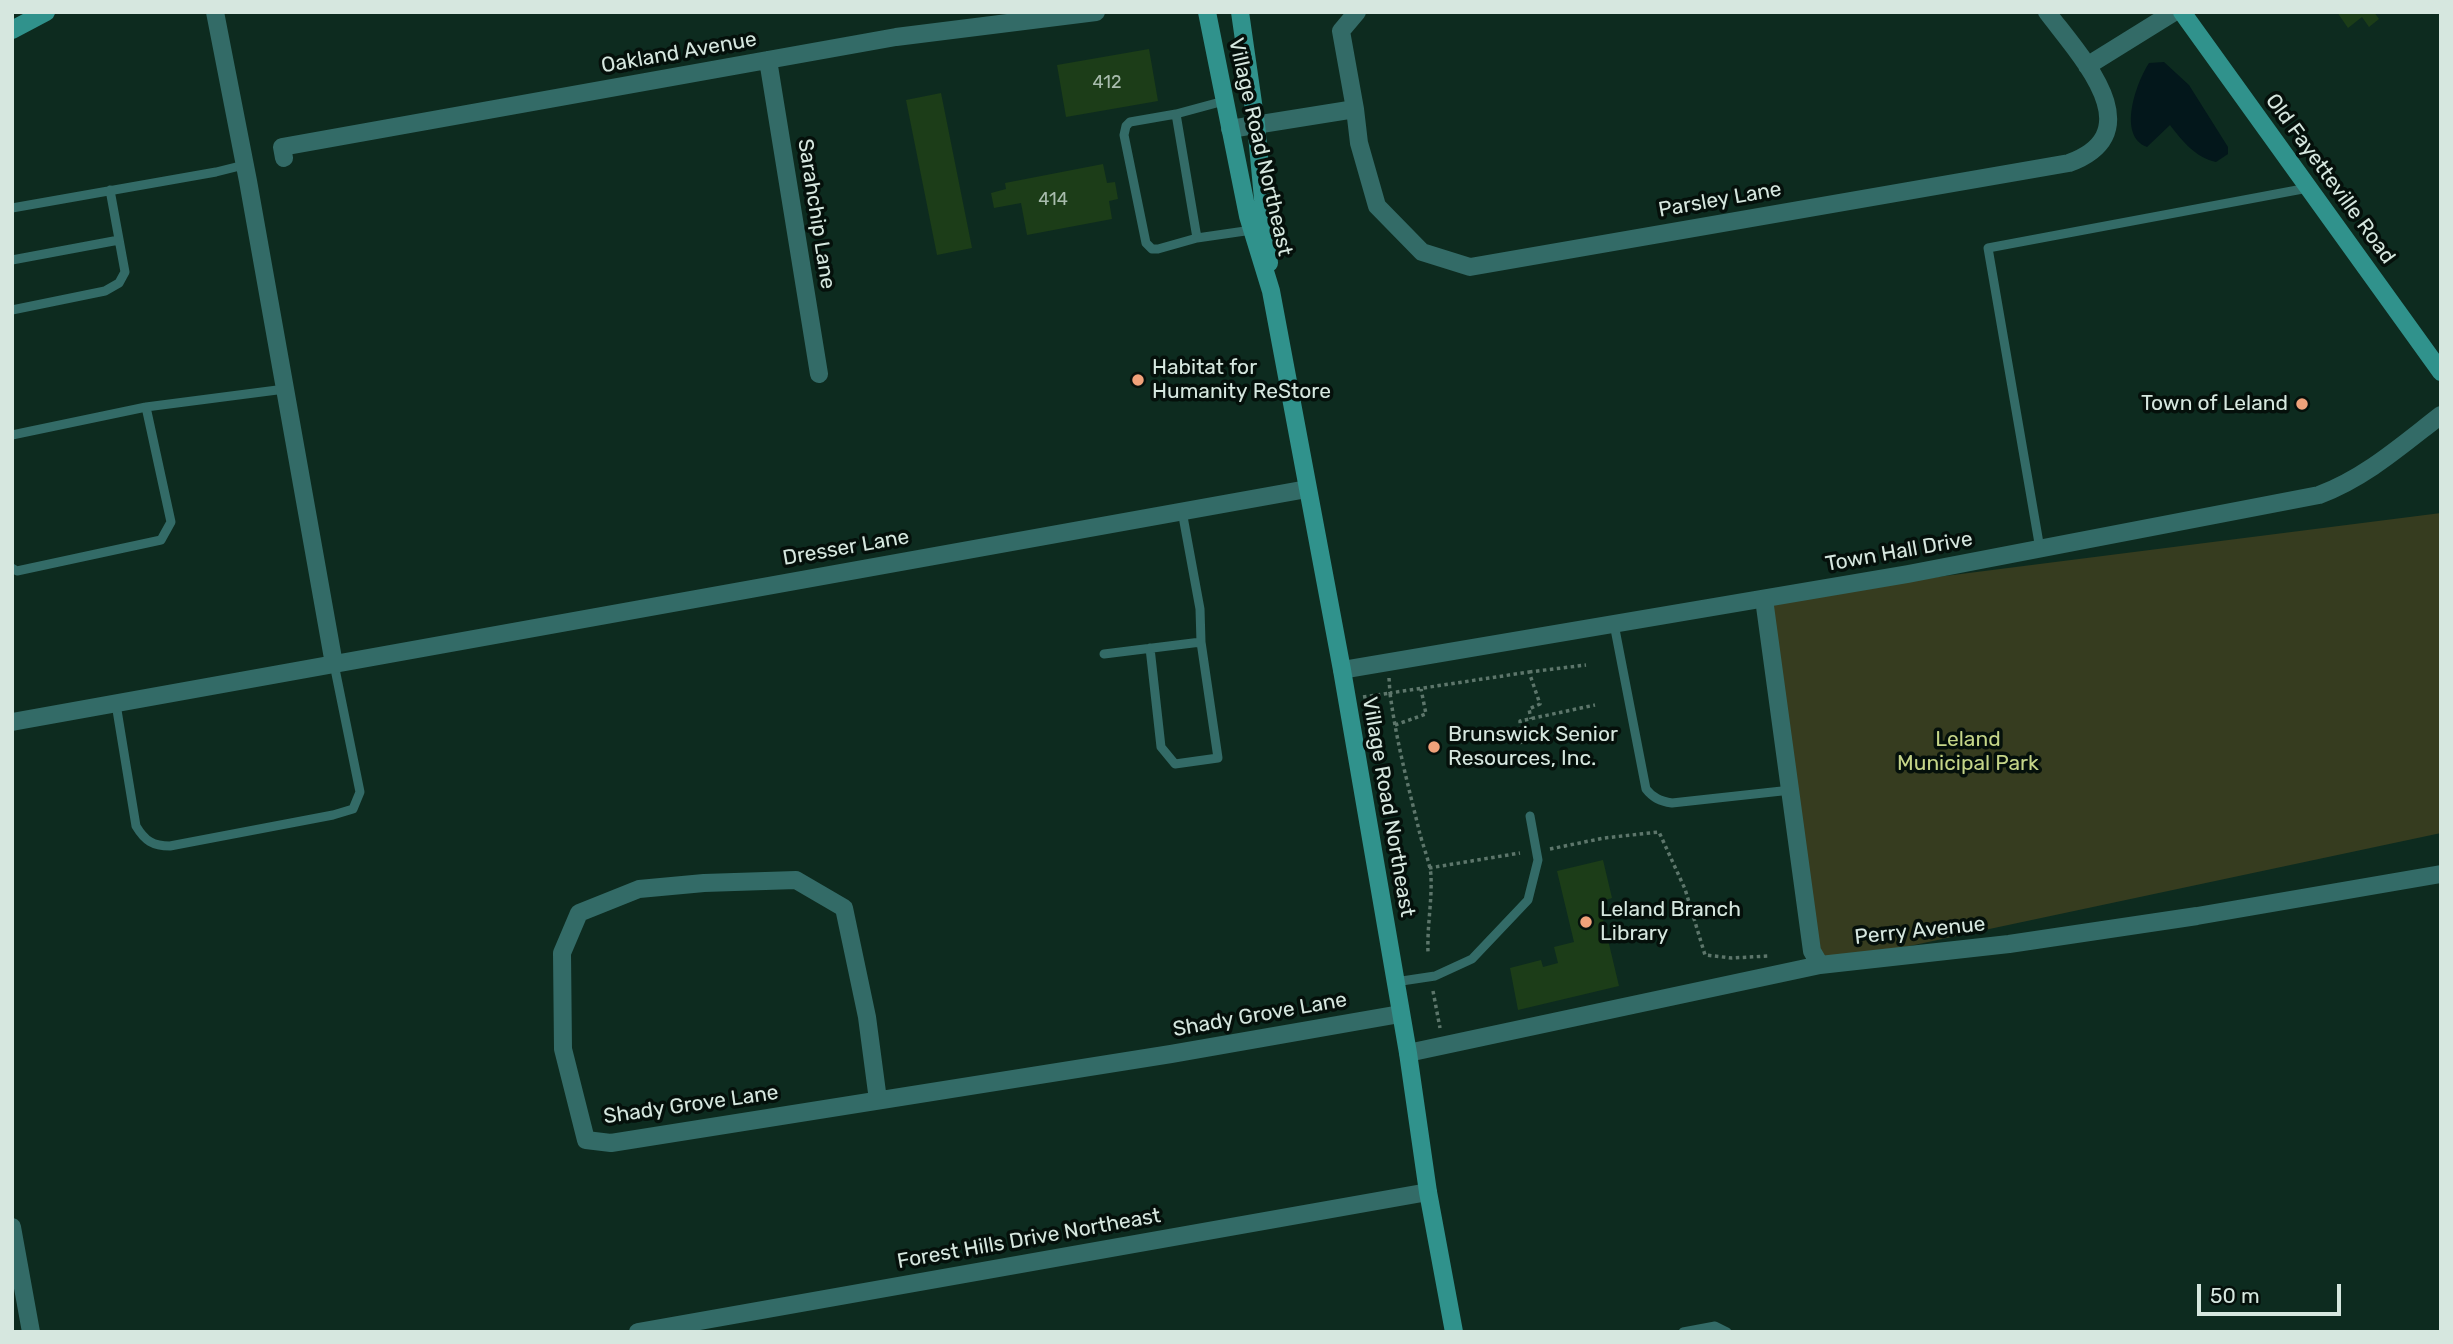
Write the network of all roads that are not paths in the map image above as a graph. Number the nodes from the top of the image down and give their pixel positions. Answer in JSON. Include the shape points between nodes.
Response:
{"nodes":[{"id":1,"x":46,"y":12,"type":"edge"},
{"id":2,"x":215,"y":12,"type":"edge"},
{"id":3,"x":1096,"y":12,"type":"edge"},
{"id":4,"x":1207,"y":12,"type":"edge"},
{"id":5,"x":1240,"y":12,"type":"edge"},
{"id":6,"x":1357,"y":12,"type":"edge"},
{"id":7,"x":2047,"y":12,"type":"edge"},
{"id":8,"x":2174,"y":12,"type":"edge"},
{"id":9,"x":2182,"y":12,"type":"edge"},
{"id":10,"x":12,"y":30,"type":"edge"},
{"id":11,"x":768,"y":61,"type":"junction"},
{"id":12,"x":2087,"y":66,"type":"junction"},
{"id":13,"x":1224,"y":101,"type":"junction"},
{"id":14,"x":1355,"y":109,"type":"junction"},
{"id":15,"x":1176,"y":114,"type":"junction"},
{"id":16,"x":1256,"y":124,"type":"junction"},
{"id":17,"x":1230,"y":129,"type":"junction"},
{"id":18,"x":284,"y":158,"type":"dead end"},
{"id":19,"x":244,"y":165,"type":"junction"},
{"id":20,"x":2308,"y":188,"type":"junction"},
{"id":21,"x":110,"y":190,"type":"junction"},
{"id":22,"x":12,"y":208,"type":"edge"},
{"id":23,"x":1252,"y":230,"type":"junction"},
{"id":24,"x":1197,"y":239,"type":"junction"},
{"id":25,"x":119,"y":240,"type":"junction"},
{"id":26,"x":12,"y":260,"type":"edge"},
{"id":27,"x":1270,"y":291,"type":"junction"},
{"id":28,"x":12,"y":310,"type":"edge"},
{"id":29,"x":2441,"y":372,"type":"edge"},
{"id":30,"x":819,"y":374,"type":"dead end"},
{"id":31,"x":285,"y":389,"type":"junction"},
{"id":32,"x":146,"y":407,"type":"junction"},
{"id":33,"x":2441,"y":415,"type":"edge"},
{"id":34,"x":12,"y":435,"type":"edge"},
{"id":35,"x":1307,"y":489,"type":"junction"},
{"id":36,"x":1182,"y":511,"type":"junction"},
{"id":37,"x":2040,"y":549,"type":"junction"},
{"id":38,"x":12,"y":568,"type":"edge"},
{"id":39,"x":1764,"y":599,"type":"junction"},
{"id":40,"x":1614,"y":624,"type":"junction"},
{"id":41,"x":1201,"y":642,"type":"junction"},
{"id":42,"x":1150,"y":648,"type":"junction"},
{"id":43,"x":1104,"y":654,"type":"dead end"},
{"id":44,"x":334,"y":664,"type":"junction"},
{"id":45,"x":1342,"y":670,"type":"junction"},
{"id":46,"x":116,"y":704,"type":"junction"},
{"id":47,"x":12,"y":722,"type":"edge"},
{"id":48,"x":1791,"y":790,"type":"junction"},
{"id":49,"x":1530,"y":817,"type":"dead end"},
{"id":50,"x":2441,"y":874,"type":"edge"},
{"id":51,"x":1820,"y":965,"type":"junction"},
{"id":52,"x":1395,"y":982,"type":"junction"},
{"id":53,"x":1400,"y":1014,"type":"junction"},
{"id":54,"x":1408,"y":1053,"type":"junction"},
{"id":55,"x":878,"y":1100,"type":"junction"},
{"id":56,"x":1427,"y":1192,"type":"junction"},
{"id":57,"x":12,"y":1227,"type":"edge"},
{"id":58,"x":1686,"y":1331,"type":"edge"},
{"id":59,"x":31,"y":1332,"type":"edge"},
{"id":60,"x":638,"y":1332,"type":"edge"},
{"id":61,"x":1454,"y":1332,"type":"edge"},
{"id":62,"x":1727,"y":1332,"type":"edge"}],
"edges":[{"from":1,"to":10,"type":"main road"},
{"from":2,"to":19,"type":"street"},
{"from":3,"to":11,"type":"street","name":"Oakland Avenue","via":[[896,37]]},
{"from":4,"to":13,"type":"main road","name":"Village Road Northeast"},
{"from":5,"to":16,"type":"main road","name":"Village Road Northeast"},
{"from":6,"to":14,"type":"street","name":"Parsley Lane","via":[[1341,31]]},
{"from":7,"to":12,"type":"street","name":"Parsley Lane"},
{"from":8,"to":12,"type":"street"},
{"from":9,"to":20,"type":"main road","name":"Old Fayetteville Road"},
{"from":11,"to":18,"type":"street","name":"Oakland Avenue","via":[[282,147]]},
{"from":11,"to":30,"type":"street","name":"Sarahchip Lane"},
{"from":12,"to":14,"type":"street","name":"Parsley Lane","via":[[2105,100],[2107,132],[2086,156],[2069,163],[1470,267],[1422,252],[1377,206],[1359,144]]},
{"from":13,"to":15,"type":"lane"},
{"from":13,"to":17,"type":"main road","name":"Village Road Northeast"},
{"from":14,"to":16,"type":"street"},
{"from":15,"to":24,"type":"lane"},
{"from":15,"to":24,"type":"lane","via":[[1130,122],[1124,135],[1146,243],[1158,249]]},
{"from":16,"to":17,"type":"street"},
{"from":16,"to":27,"type":"main road","name":"Village Road Northeast"},
{"from":17,"to":23,"type":"main road","name":"Village Road Northeast"},
{"from":19,"to":21,"type":"lane"},
{"from":19,"to":31,"type":"street"},
{"from":20,"to":29,"type":"main road","name":"Old Fayetteville Road"},
{"from":20,"to":37,"type":"lane","via":[[1988,248]]},
{"from":21,"to":22,"type":"lane"},
{"from":21,"to":25,"type":"lane"},
{"from":23,"to":24,"type":"lane"},
{"from":23,"to":27,"type":"main road","name":"Village Road Northeast"},
{"from":25,"to":26,"type":"lane"},
{"from":25,"to":28,"type":"lane","via":[[125,272],[119,284]]},
{"from":27,"to":35,"type":"main road","name":"Village Road Northeast"},
{"from":31,"to":32,"type":"lane"},
{"from":31,"to":44,"type":"street"},
{"from":32,"to":34,"type":"lane"},
{"from":32,"to":38,"type":"lane","via":[[171,522],[167,533],[161,540],[17,571]]},
{"from":33,"to":37,"type":"street","name":"Town Hall Drive","via":[[2364,473],[2319,495]]},
{"from":35,"to":36,"type":"street","name":"Dresser Lane"},
{"from":35,"to":45,"type":"main road","name":"Village Road Northeast"},
{"from":36,"to":41,"type":"lane","via":[[1200,609]]},
{"from":36,"to":44,"type":"street","name":"Dresser Lane"},
{"from":37,"to":39,"type":"street","name":"Town Hall Drive"},
{"from":39,"to":40,"type":"street","name":"Town Hall Drive"},
{"from":39,"to":48,"type":"street"},
{"from":40,"to":45,"type":"street","name":"Town Hall Drive"},
{"from":40,"to":48,"type":"lane","via":[[1650,795],[1672,803]]},
{"from":41,"to":42,"type":"lane"},
{"from":41,"to":42,"type":"lane","via":[[1218,758],[1175,764],[1161,747]]},
{"from":42,"to":43,"type":"lane"},
{"from":44,"to":46,"type":"street","name":"Dresser Lane"},
{"from":44,"to":46,"type":"lane","via":[[360,792],[354,809],[170,845],[156,846],[136,826]]},
{"from":45,"to":52,"type":"main road","name":"Village Road Northeast"},
{"from":46,"to":47,"type":"street","name":"Dresser Lane"},
{"from":48,"to":51,"type":"street","via":[[1812,951]]},
{"from":49,"to":52,"type":"lane","via":[[1538,860],[1528,900],[1472,959],[1435,976]]},
{"from":50,"to":51,"type":"street","name":"Perry Avenue","via":[[2022,942]]},
{"from":51,"to":54,"type":"street","name":"Perry Avenue"},
{"from":52,"to":53,"type":"main road","name":"Village Road Northeast"},
{"from":53,"to":54,"type":"main road","name":"Village Road Northeast"},
{"from":53,"to":55,"type":"street","name":"Shady Grove Lane"},
{"from":54,"to":56,"type":"main road","name":"Village Road Northeast"},
{"from":55,"to":55,"type":"street","name":"Shady Grove Lane","via":[[611,1143],[586,1140],[563,1049],[562,953],[579,913],[639,889],[796,880],[844,908],[867,1017]]},
{"from":56,"to":60,"type":"street","name":"Forest Hills Drive Northeast"},
{"from":56,"to":61,"type":"main road","name":"Village Road Northeast"},
{"from":57,"to":59,"type":"street"},
{"from":58,"to":62,"type":"lane","via":[[1715,1326]]}]}
